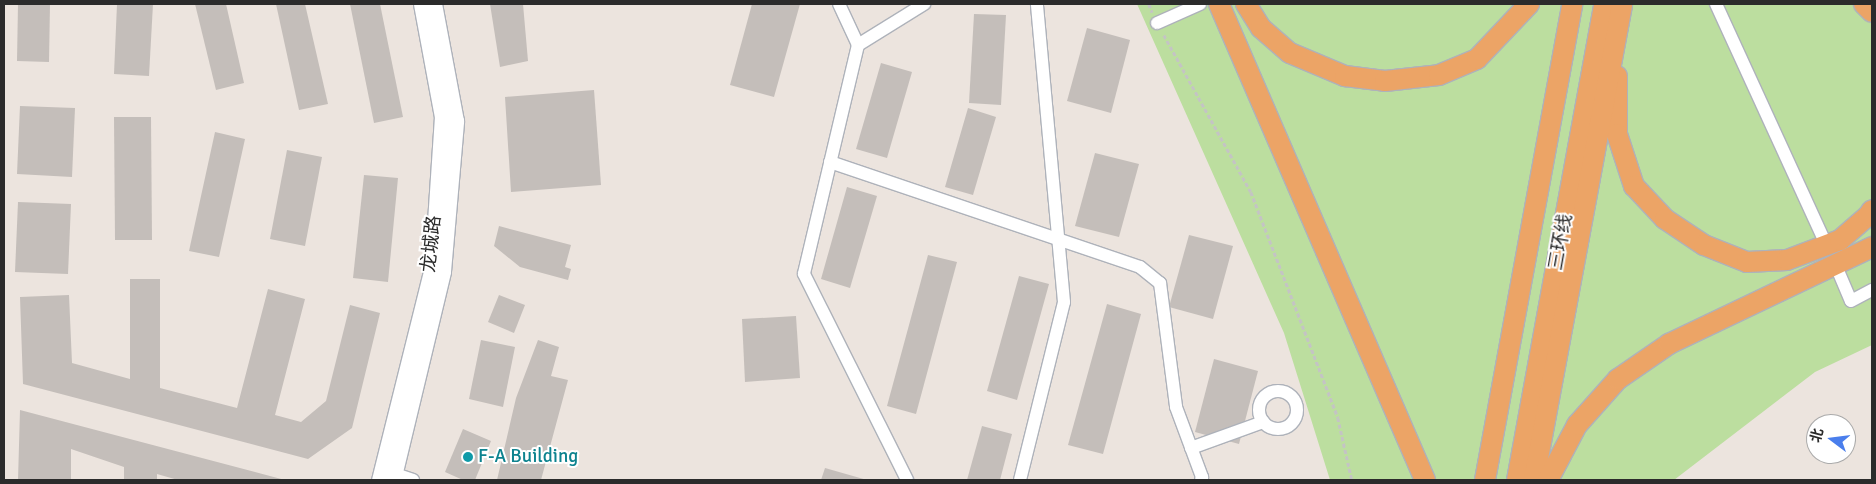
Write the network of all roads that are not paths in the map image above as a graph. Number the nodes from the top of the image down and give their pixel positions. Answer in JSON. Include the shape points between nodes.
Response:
{"nodes":[{"id":1,"x":421,"y":4,"type":"edge"},
{"id":2,"x":434,"y":4,"type":"edge"},
{"id":3,"x":924,"y":4,"type":"edge"},
{"id":4,"x":1037,"y":4,"type":"edge"},
{"id":5,"x":1200,"y":4,"type":"edge"},
{"id":6,"x":1219,"y":4,"type":"edge"},
{"id":7,"x":1246,"y":4,"type":"edge"},
{"id":8,"x":1529,"y":4,"type":"edge"},
{"id":9,"x":1572,"y":4,"type":"edge"},
{"id":10,"x":1604,"y":4,"type":"edge"},
{"id":11,"x":1622,"y":4,"type":"edge"},
{"id":12,"x":1716,"y":4,"type":"edge"},
{"id":13,"x":1864,"y":4,"type":"edge"},
{"id":14,"x":841,"y":5,"type":"edge"},
{"id":15,"x":1872,"y":12,"type":"edge"},
{"id":16,"x":1157,"y":23,"type":"road end"},
{"id":17,"x":858,"y":45,"type":"junction"},
{"id":18,"x":830,"y":162,"type":"junction"},
{"id":19,"x":1872,"y":210,"type":"edge"},
{"id":20,"x":1822,"y":236,"type":"dead end"},
{"id":21,"x":1059,"y":240,"type":"junction"},
{"id":22,"x":1872,"y":247,"type":"edge"},
{"id":23,"x":1839,"y":273,"type":"dead end"},
{"id":24,"x":1872,"y":290,"type":"edge"},
{"id":25,"x":1263,"y":422,"type":"dead end"},
{"id":26,"x":1191,"y":448,"type":"junction"},
{"id":27,"x":394,"y":477,"type":"edge"},
{"id":28,"x":379,"y":480,"type":"edge"},
{"id":29,"x":413,"y":480,"type":"edge"},
{"id":30,"x":907,"y":480,"type":"edge"},
{"id":31,"x":1020,"y":480,"type":"edge"},
{"id":32,"x":1201,"y":480,"type":"edge"},
{"id":33,"x":1425,"y":480,"type":"edge"},
{"id":34,"x":1485,"y":480,"type":"edge"},
{"id":35,"x":1517,"y":480,"type":"edge"},
{"id":36,"x":1534,"y":480,"type":"edge"},
{"id":37,"x":1548,"y":480,"type":"edge"}],
"edges":[{"from":1,"to":28,"type":"street","name":"龙城路","via":[[442,117],[432,267]]},
{"from":2,"to":27,"type":"street","name":"龙城路","via":[[456,121],[443,271]]},
{"from":3,"to":17,"type":"street"},
{"from":4,"to":21,"type":"street"},
{"from":5,"to":16,"type":"street"},
{"from":6,"to":33,"type":"highway"},
{"from":7,"to":8,"type":"highway","via":[[1261,28],[1290,53],[1345,76],[1385,81],[1438,75],[1477,59]]},
{"from":9,"to":34,"type":"highway","name":"三环线"},
{"from":10,"to":35,"type":"highway","name":"三环线"},
{"from":11,"to":19,"type":"highway","via":[[1617,67],[1617,134],[1634,186],[1665,219],[1704,246],[1748,262],[1787,260],[1840,240]]},
{"from":11,"to":36,"type":"highway"},
{"from":12,"to":20,"type":"street"},
{"from":13,"to":15,"type":"highway"},
{"from":14,"to":17,"type":"street"},
{"from":17,"to":18,"type":"street"},
{"from":18,"to":21,"type":"street"},
{"from":18,"to":30,"type":"street","via":[[804,274]]},
{"from":21,"to":26,"type":"street","via":[[1140,267],[1160,283],[1176,407]]},
{"from":21,"to":31,"type":"street","via":[[1064,302]]},
{"from":22,"to":37,"type":"highway","via":[[1668,344],[1618,379],[1578,425]]},
{"from":23,"to":24,"type":"street","via":[[1851,301]]},
{"from":25,"to":26,"type":"street"},
{"from":26,"to":32,"type":"street"},
{"from":27,"to":29,"type":"street"}]}
